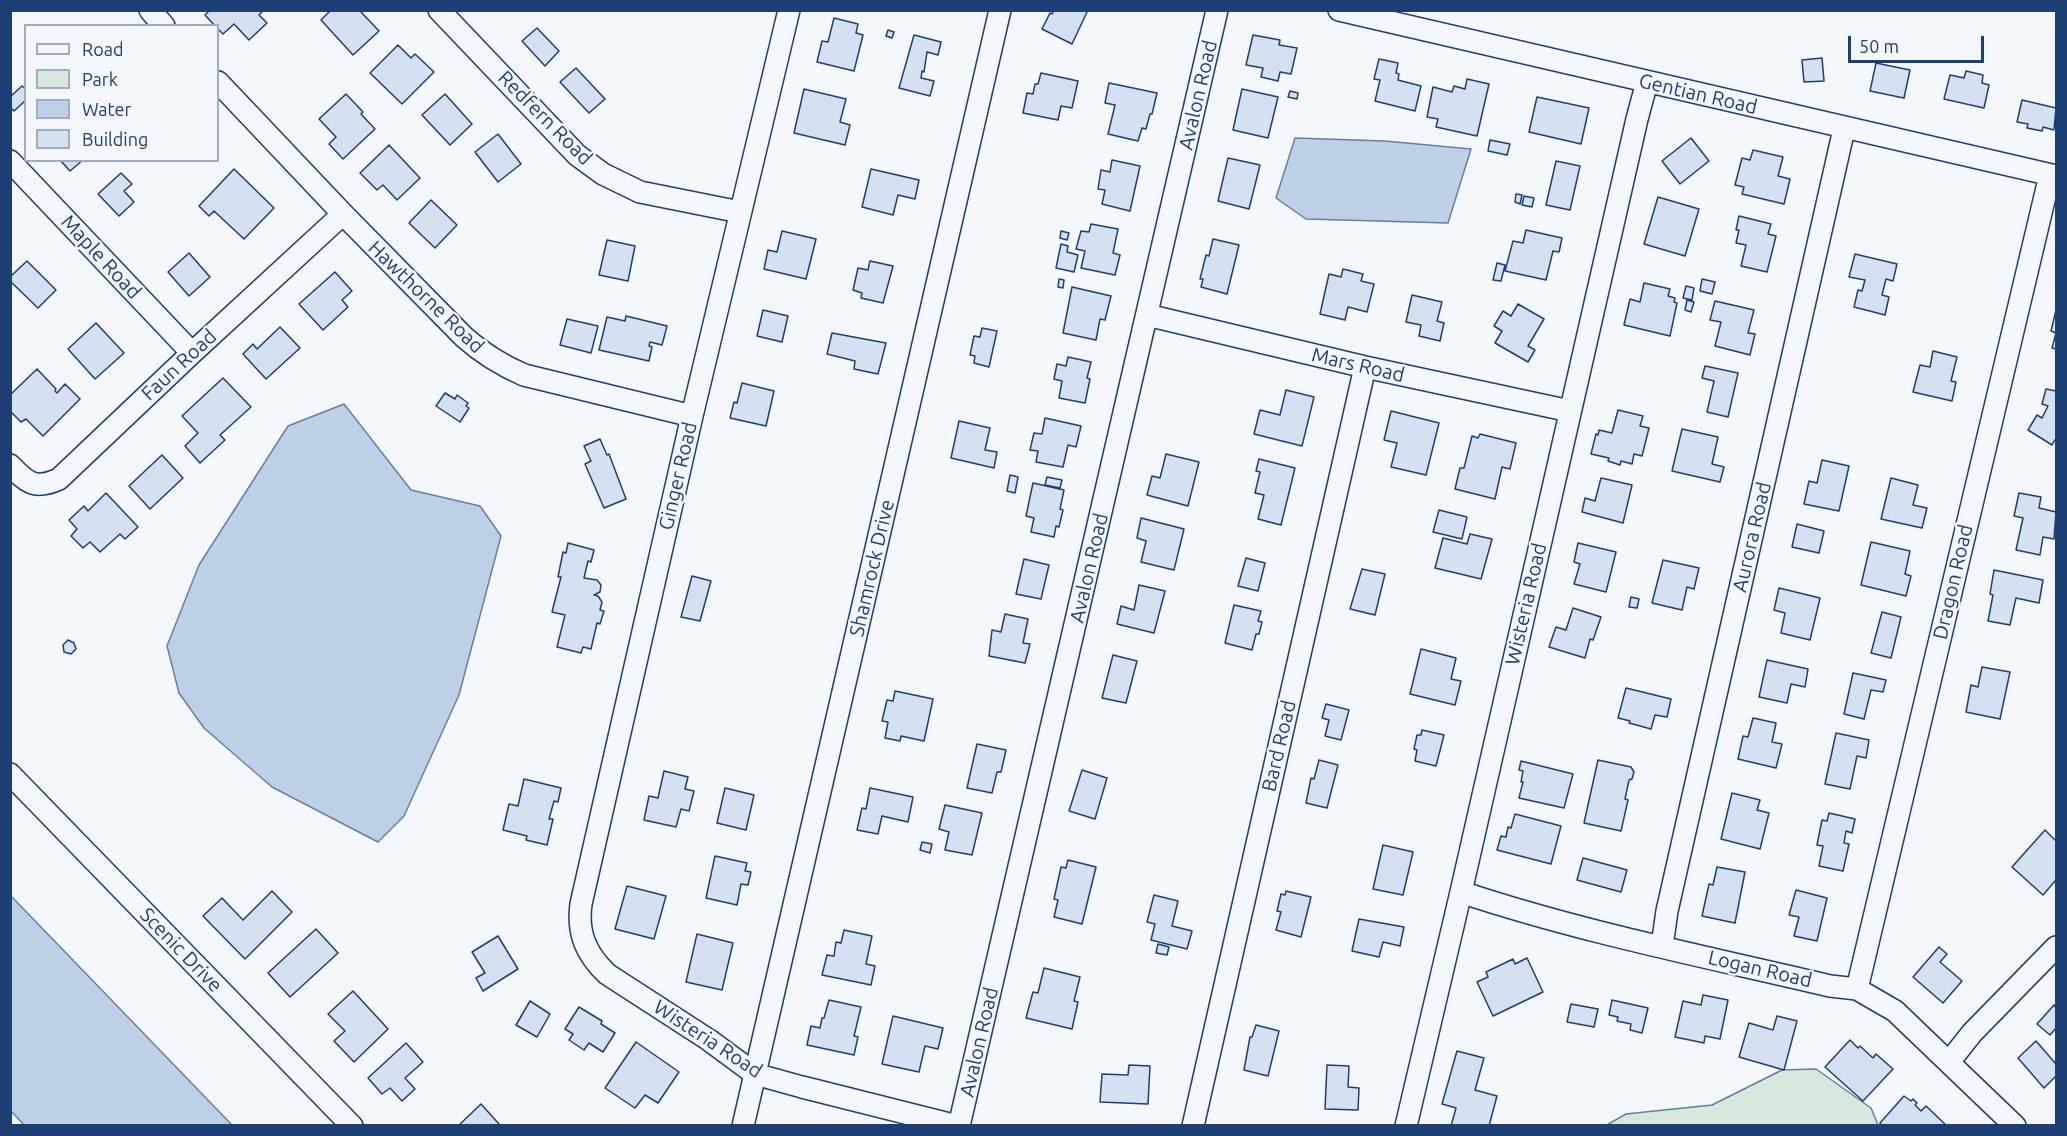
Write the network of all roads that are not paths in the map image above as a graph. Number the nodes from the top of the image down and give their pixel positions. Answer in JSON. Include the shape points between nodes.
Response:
{"nodes":[{"id":1,"x":150,"y":10,"type":"edge"},
{"id":2,"x":439,"y":10,"type":"edge"},
{"id":3,"x":789,"y":10,"type":"edge"},
{"id":4,"x":1000,"y":10,"type":"edge"},
{"id":5,"x":1217,"y":10,"type":"edge"},
{"id":6,"x":1339,"y":10,"type":"edge"},
{"id":7,"x":162,"y":24,"type":"edge"},
{"id":8,"x":1647,"y":82,"type":"junction"},
{"id":9,"x":219,"y":83,"type":"edge"},
{"id":10,"x":1844,"y":129,"type":"junction"},
{"id":11,"x":10,"y":161,"type":"edge"},
{"id":12,"x":2053,"y":176,"type":"edge"},
{"id":13,"x":740,"y":212,"type":"junction"},
{"id":14,"x":343,"y":214,"type":"junction"},
{"id":15,"x":1147,"y":315,"type":"junction"},
{"id":16,"x":192,"y":353,"type":"junction"},
{"id":17,"x":1365,"y":367,"type":"junction"},
{"id":18,"x":1570,"y":411,"type":"junction"},
{"id":19,"x":692,"y":416,"type":"junction"},
{"id":20,"x":10,"y":465,"type":"edge"},
{"id":21,"x":10,"y":774,"type":"edge"},
{"id":22,"x":1461,"y":892,"type":"junction"},
{"id":23,"x":584,"y":944,"type":"joint"},
{"id":24,"x":1662,"y":946,"type":"junction"},
{"id":25,"x":2056,"y":947,"type":"edge"},
{"id":26,"x":1857,"y":989,"type":"junction"},
{"id":27,"x":1949,"y":1062,"type":"junction"},
{"id":28,"x":755,"y":1074,"type":"junction"},
{"id":29,"x":352,"y":1125,"type":"edge"},
{"id":30,"x":743,"y":1125,"type":"edge"},
{"id":31,"x":958,"y":1125,"type":"edge"},
{"id":32,"x":1193,"y":1125,"type":"edge"},
{"id":33,"x":1406,"y":1125,"type":"edge"},
{"id":34,"x":2015,"y":1125,"type":"edge"}],
"edges":[{"from":1,"to":7,"type":"street"},
{"from":2,"to":13,"type":"street","name":"Redfern Road","via":[[578,154],[603,174],[640,192]]},
{"from":3,"to":13,"type":"street","name":"Ginger Road"},
{"from":4,"to":28,"type":"street","name":"Shamrock Drive"},
{"from":5,"to":15,"type":"street","name":"Avalon Road"},
{"from":6,"to":8,"type":"street","name":"Gentian Road"},
{"from":8,"to":10,"type":"street","name":"Gentian Road"},
{"from":8,"to":18,"type":"street","name":"Wisteria Road"},
{"from":9,"to":14,"type":"street","name":"Hawthorne Road"},
{"from":10,"to":12,"type":"street","name":"Gentian Road"},
{"from":10,"to":24,"type":"street","name":"Aurora Road"},
{"from":11,"to":16,"type":"street","name":"Maple Road"},
{"from":12,"to":26,"type":"street","name":"Dragon Road"},
{"from":13,"to":19,"type":"street","name":"Ginger Road"},
{"from":14,"to":16,"type":"street","name":"Faun Road"},
{"from":14,"to":19,"type":"street","name":"Hawthorne Road","via":[[464,337],[498,364],[524,375]]},
{"from":15,"to":17,"type":"street","name":"Mars Road"},
{"from":15,"to":31,"type":"street","name":"Avalon Road"},
{"from":16,"to":20,"type":"street","name":"Faun Road","via":[[59,479],[37,485],[25,480]]},
{"from":17,"to":18,"type":"street","name":"Mars Road"},
{"from":17,"to":32,"type":"street","name":"Bard Road"},
{"from":18,"to":22,"type":"street","name":"Wisteria Road"},
{"from":19,"to":23,"type":"street","name":"Ginger Road","via":[[581,904],[579,918]]},
{"from":21,"to":29,"type":"street","name":"Scenic Drive"},
{"from":22,"to":24,"type":"street","name":"Logan Road","via":[[1505,907]]},
{"from":22,"to":33,"type":"street","name":"Wisteria Road"},
{"from":23,"to":28,"type":"street","name":"Wisteria Road","via":[[607,974]]},
{"from":24,"to":26,"type":"street","name":"Logan Road"},
{"from":25,"to":27,"type":"street"},
{"from":26,"to":27,"type":"street","name":"Logan Road","via":[[1895,1011]]},
{"from":27,"to":34,"type":"street","name":"Logan Road"},
{"from":28,"to":30,"type":"street","name":"Shamrock Drive"},
{"from":28,"to":31,"type":"street","name":"Wisteria Road"}]}
